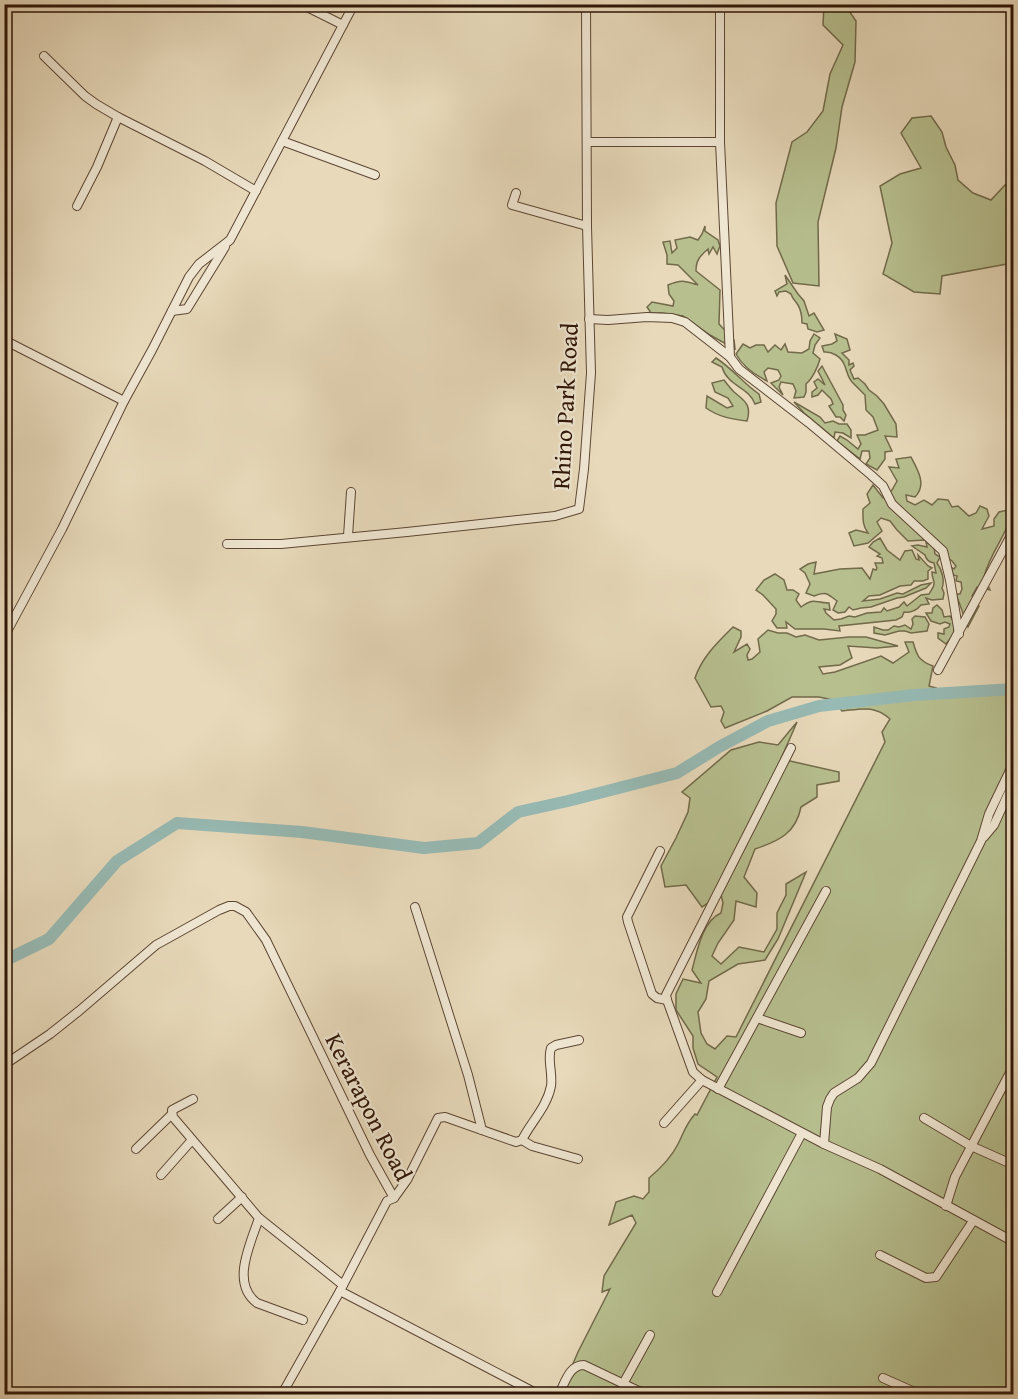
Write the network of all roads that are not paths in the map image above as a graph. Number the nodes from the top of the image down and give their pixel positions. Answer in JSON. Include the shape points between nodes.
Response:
{"nodes":[{"id":1,"x":301,"y":4,"type":"edge"},
{"id":2,"x":354,"y":4,"type":"edge"},
{"id":3,"x":586,"y":4,"type":"edge"},
{"id":4,"x":720,"y":4,"type":"edge"},
{"id":5,"x":343,"y":25,"type":"junction"},
{"id":6,"x":44,"y":56,"type":"dead end"},
{"id":7,"x":118,"y":117,"type":"junction"},
{"id":8,"x":282,"y":141,"type":"junction"},
{"id":9,"x":586,"y":142,"type":"junction"},
{"id":10,"x":720,"y":142,"type":"junction"},
{"id":11,"x":375,"y":175,"type":"dead end"},
{"id":12,"x":256,"y":191,"type":"junction"},
{"id":13,"x":516,"y":193,"type":"dead end"},
{"id":14,"x":77,"y":206,"type":"dead end"},
{"id":15,"x":587,"y":226,"type":"junction"},
{"id":16,"x":230,"y":240,"type":"junction"},
{"id":17,"x":172,"y":311,"type":"junction"},
{"id":18,"x":590,"y":320,"type":"junction"},
{"id":19,"x":4,"y":339,"type":"edge"},
{"id":20,"x":730,"y":357,"type":"junction"},
{"id":21,"x":124,"y":401,"type":"junction"},
{"id":22,"x":351,"y":492,"type":"dead end"},
{"id":23,"x":1014,"y":530,"type":"edge"},
{"id":24,"x":348,"y":537,"type":"junction"},
{"id":25,"x":227,"y":544,"type":"dead end"},
{"id":26,"x":958,"y":634,"type":"junction"},
{"id":27,"x":4,"y":638,"type":"edge"},
{"id":28,"x":938,"y":670,"type":"dead end"},
{"id":29,"x":791,"y":748,"type":"dead end"},
{"id":30,"x":1014,"y":762,"type":"edge"},
{"id":31,"x":1014,"y":781,"type":"edge"},
{"id":32,"x":981,"y":841,"type":"junction"},
{"id":33,"x":660,"y":851,"type":"dead end"},
{"id":34,"x":826,"y":891,"type":"dead end"},
{"id":35,"x":415,"y":907,"type":"dead end"},
{"id":36,"x":667,"y":1000,"type":"junction"},
{"id":37,"x":757,"y":1018,"type":"junction"},
{"id":38,"x":801,"y":1033,"type":"dead end"},
{"id":39,"x":579,"y":1040,"type":"dead end"},
{"id":40,"x":4,"y":1065,"type":"edge"},
{"id":41,"x":1014,"y":1065,"type":"edge"},
{"id":42,"x":702,"y":1080,"type":"junction"},
{"id":43,"x":718,"y":1089,"type":"junction"},
{"id":44,"x":193,"y":1098,"type":"dead end"},
{"id":45,"x":172,"y":1114,"type":"junction"},
{"id":46,"x":924,"y":1118,"type":"dead end"},
{"id":47,"x":664,"y":1123,"type":"dead end"},
{"id":48,"x":482,"y":1130,"type":"junction"},
{"id":49,"x":802,"y":1133,"type":"junction"},
{"id":50,"x":192,"y":1140,"type":"junction"},
{"id":51,"x":522,"y":1140,"type":"junction"},
{"id":52,"x":824,"y":1144,"type":"junction"},
{"id":53,"x":971,"y":1146,"type":"junction"},
{"id":54,"x":136,"y":1149,"type":"dead end"},
{"id":55,"x":578,"y":1159,"type":"dead end"},
{"id":56,"x":1014,"y":1163,"type":"edge"},
{"id":57,"x":161,"y":1175,"type":"dead end"},
{"id":58,"x":242,"y":1197,"type":"junction"},
{"id":59,"x":394,"y":1198,"type":"junction"},
{"id":60,"x":946,"y":1206,"type":"junction"},
{"id":61,"x":259,"y":1218,"type":"junction"},
{"id":62,"x":218,"y":1219,"type":"dead end"},
{"id":63,"x":973,"y":1221,"type":"junction"},
{"id":64,"x":1014,"y":1242,"type":"edge"},
{"id":65,"x":880,"y":1255,"type":"dead end"},
{"id":66,"x":341,"y":1288,"type":"junction"},
{"id":67,"x":717,"y":1292,"type":"dead end"},
{"id":68,"x":303,"y":1320,"type":"dead end"},
{"id":69,"x":650,"y":1335,"type":"dead end"},
{"id":70,"x":883,"y":1378,"type":"dead end"},
{"id":71,"x":623,"y":1384,"type":"junction"},
{"id":72,"x":1014,"y":1385,"type":"edge"},
{"id":73,"x":532,"y":1391,"type":"dead end"},
{"id":74,"x":282,"y":1395,"type":"edge"},
{"id":75,"x":559,"y":1395,"type":"edge"},
{"id":76,"x":645,"y":1395,"type":"edge"},
{"id":77,"x":920,"y":1395,"type":"edge"},
{"id":78,"x":1008,"y":1395,"type":"edge"}],
"edges":[{"from":1,"to":5,"type":"street"},
{"from":2,"to":5,"type":"street"},
{"from":3,"to":9,"type":"street","name":"Rhino Park Road"},
{"from":4,"to":10,"type":"street"},
{"from":5,"to":8,"type":"street"},
{"from":6,"to":7,"type":"street","via":[[86,96]]},
{"from":7,"to":12,"type":"street"},
{"from":7,"to":14,"type":"street"},
{"from":8,"to":11,"type":"street"},
{"from":8,"to":12,"type":"street"},
{"from":9,"to":10,"type":"street"},
{"from":9,"to":15,"type":"street","name":"Rhino Park Road"},
{"from":10,"to":20,"type":"street"},
{"from":12,"to":16,"type":"street"},
{"from":13,"to":15,"type":"street","via":[[512,205]]},
{"from":15,"to":18,"type":"street","name":"Rhino Park Road"},
{"from":16,"to":17,"type":"street","via":[[195,268]]},
{"from":16,"to":17,"type":"street","via":[[187,309]]},
{"from":17,"to":21,"type":"street"},
{"from":18,"to":20,"type":"street","via":[[672,318],[685,322]]},
{"from":18,"to":24,"type":"street","name":"Rhino Park Road","via":[[591,373],[579,509],[555,516]]},
{"from":19,"to":21,"type":"street"},
{"from":20,"to":26,"type":"street","via":[[739,369],[872,475],[892,504],[943,551]]},
{"from":21,"to":27,"type":"street"},
{"from":22,"to":24,"type":"street"},
{"from":23,"to":26,"type":"street"},
{"from":24,"to":25,"type":"street","name":"Rhino Park Road","via":[[281,544]]},
{"from":26,"to":28,"type":"street"},
{"from":29,"to":36,"type":"street","via":[[666,995]]},
{"from":30,"to":32,"type":"street","via":[[989,814]]},
{"from":31,"to":32,"type":"street","via":[[994,825]]},
{"from":32,"to":52,"type":"street","via":[[871,1063],[830,1099]]},
{"from":33,"to":36,"type":"street","via":[[627,917],[651,991],[657,998]]},
{"from":34,"to":37,"type":"street"},
{"from":35,"to":48,"type":"street"},
{"from":36,"to":42,"type":"street","via":[[693,1072]]},
{"from":37,"to":38,"type":"street"},
{"from":37,"to":43,"type":"street"},
{"from":39,"to":51,"type":"street","via":[[551,1048],[552,1082],[546,1102]]},
{"from":40,"to":59,"type":"street","name":"Kerarapon Road","via":[[72,1017],[156,945],[224,907],[235,906],[246,912],[266,940]]},
{"from":41,"to":53,"type":"street"},
{"from":42,"to":43,"type":"street"},
{"from":42,"to":47,"type":"street"},
{"from":43,"to":49,"type":"street"},
{"from":44,"to":45,"type":"street","via":[[172,1110]]},
{"from":45,"to":50,"type":"street"},
{"from":45,"to":54,"type":"street"},
{"from":46,"to":53,"type":"street"},
{"from":48,"to":51,"type":"street","via":[[516,1142]]},
{"from":48,"to":59,"type":"street","via":[[445,1117],[437,1119]]},
{"from":49,"to":52,"type":"street"},
{"from":49,"to":67,"type":"street"},
{"from":50,"to":57,"type":"street"},
{"from":50,"to":58,"type":"street"},
{"from":51,"to":55,"type":"street"},
{"from":52,"to":60,"type":"street","via":[[880,1169]]},
{"from":53,"to":56,"type":"street"},
{"from":53,"to":60,"type":"street"},
{"from":58,"to":61,"type":"street"},
{"from":58,"to":62,"type":"street"},
{"from":59,"to":66,"type":"street","name":"Kerarapon Road","via":[[387,1201]]},
{"from":60,"to":63,"type":"street"},
{"from":61,"to":66,"type":"street"},
{"from":61,"to":68,"type":"street","via":[[244,1268],[245,1288],[257,1303]]},
{"from":63,"to":64,"type":"street"},
{"from":63,"to":65,"type":"street","via":[[936,1277],[926,1278]]},
{"from":66,"to":73,"type":"street"},
{"from":66,"to":74,"type":"street","name":"Kerarapon Road"},
{"from":69,"to":71,"type":"street"},
{"from":70,"to":77,"type":"street"},
{"from":71,"to":75,"type":"street","via":[[579,1365],[571,1370]]},
{"from":71,"to":76,"type":"street"},
{"from":72,"to":78,"type":"street"}]}
